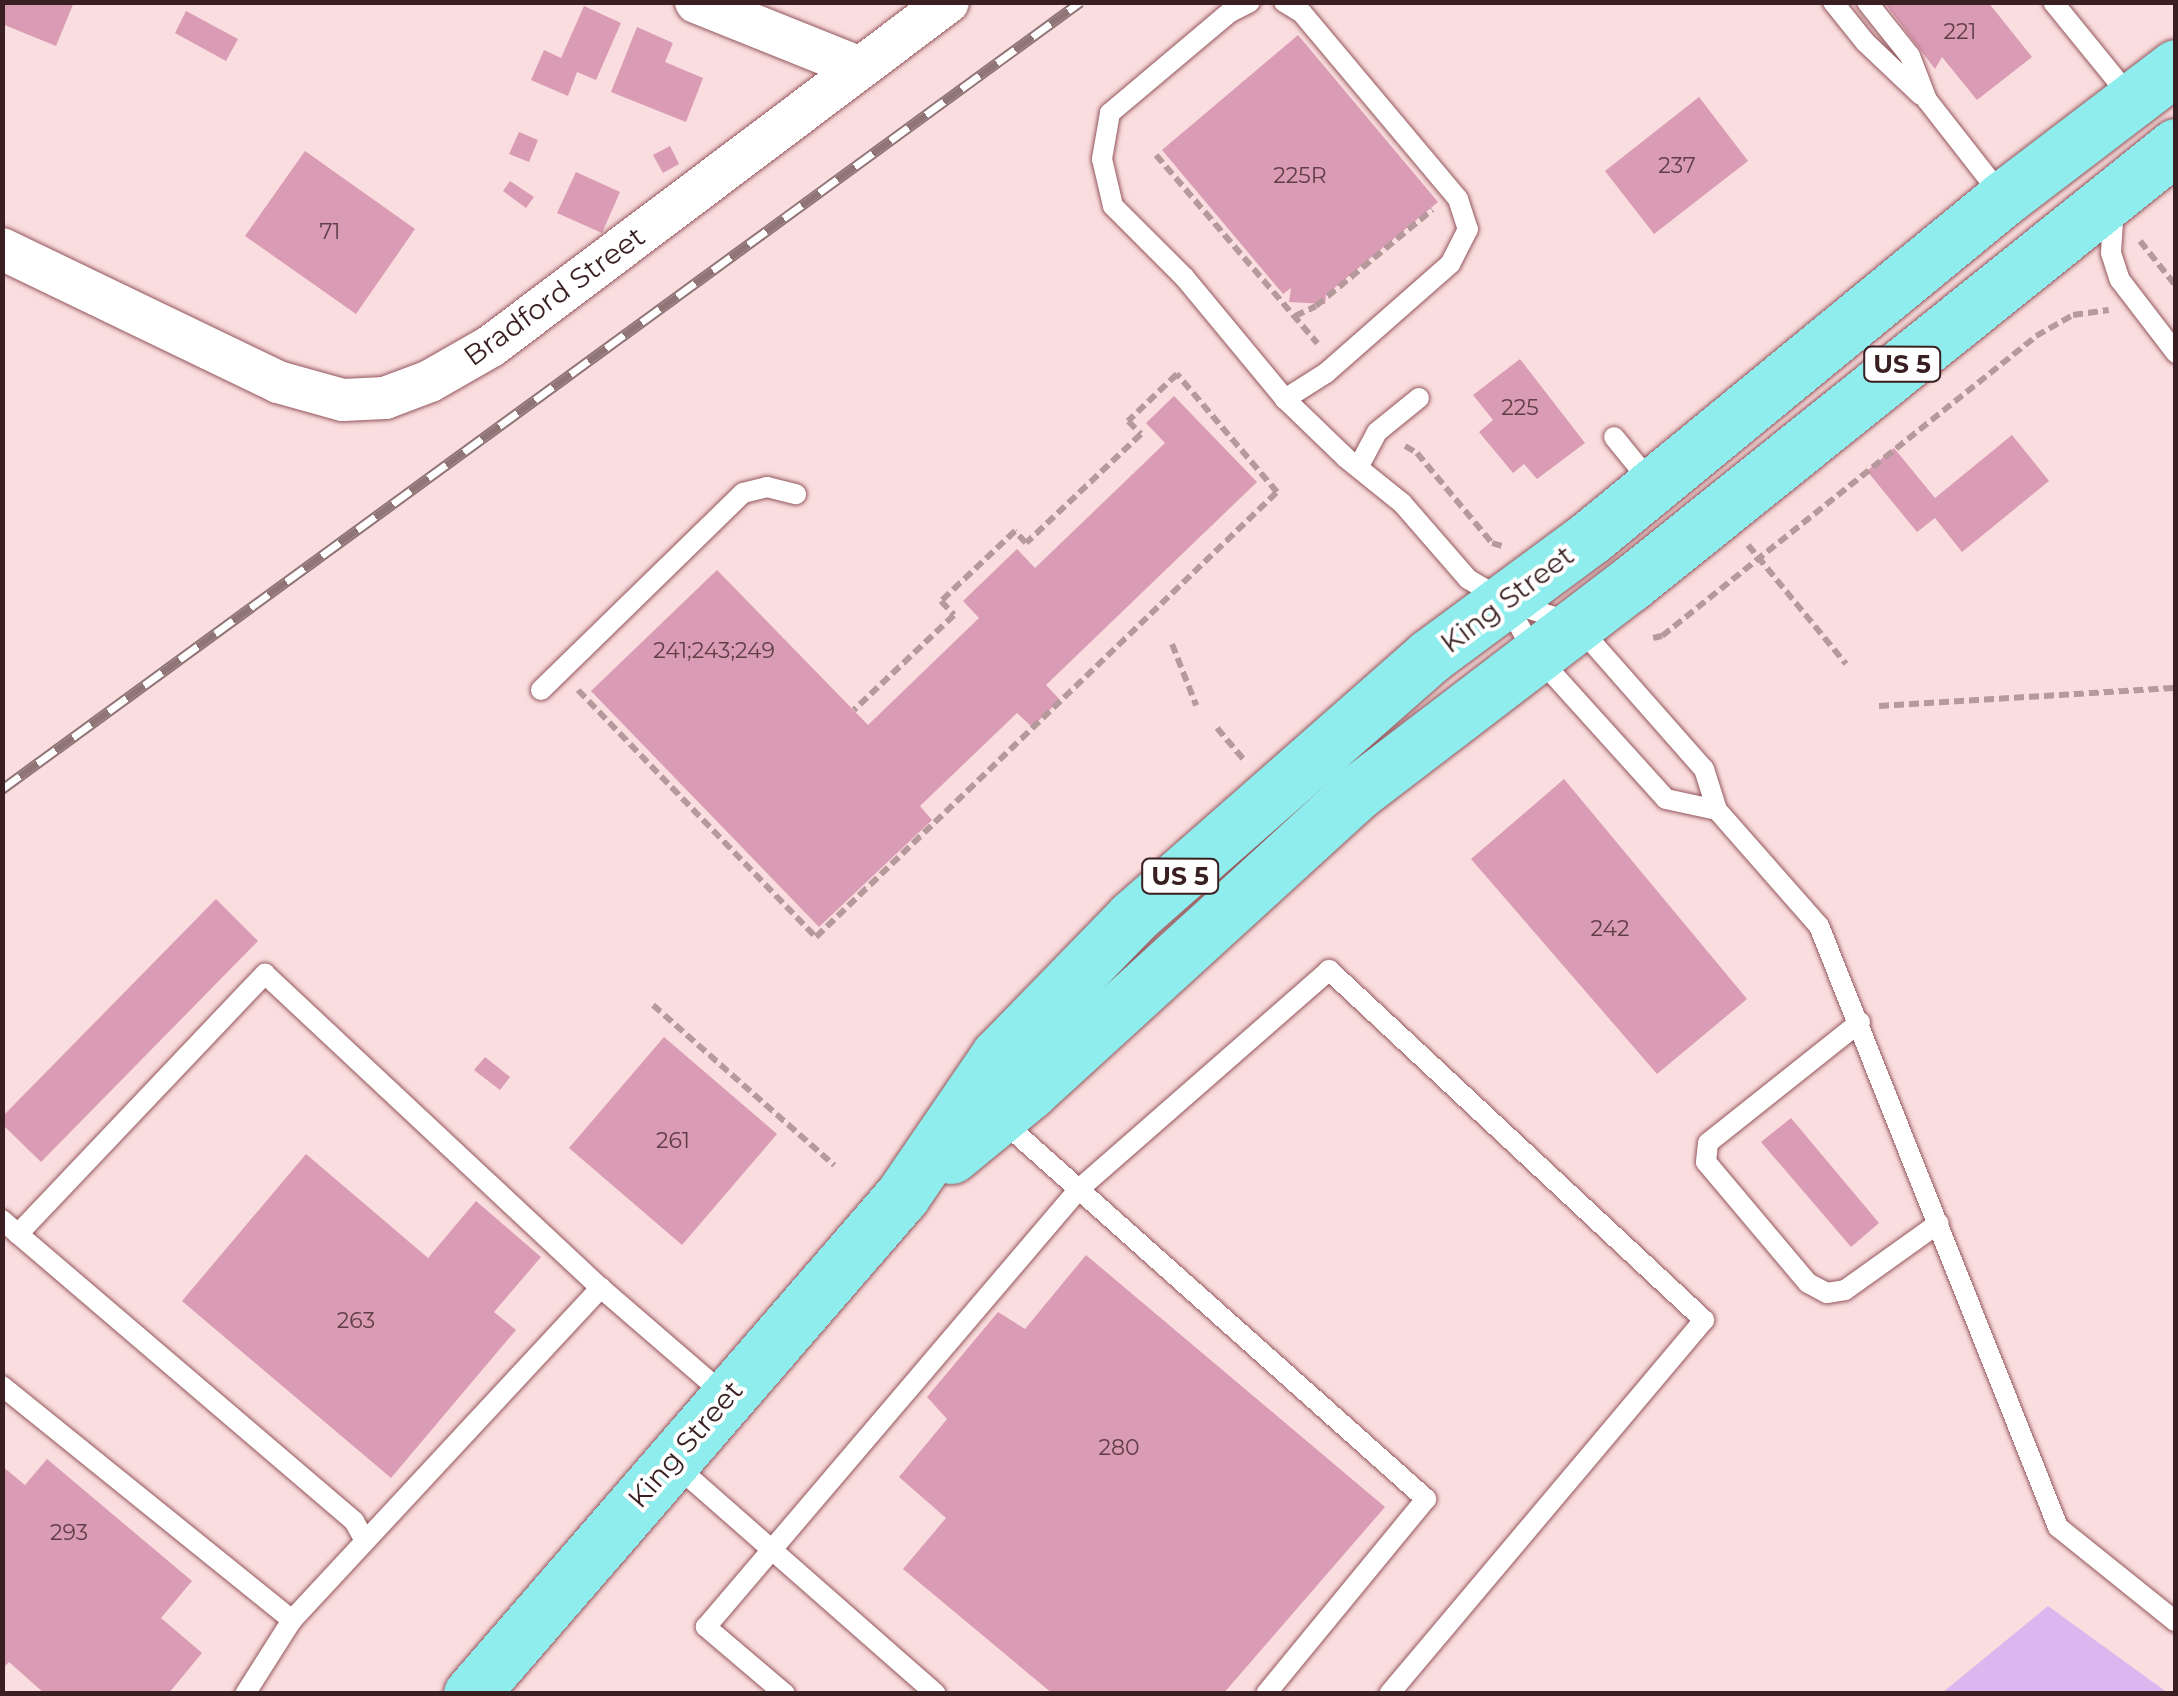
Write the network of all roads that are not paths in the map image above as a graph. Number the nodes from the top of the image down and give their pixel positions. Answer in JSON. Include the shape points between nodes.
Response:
{"nodes":[{"id":1,"x":696,"y":2,"type":"edge"},
{"id":2,"x":948,"y":2,"type":"edge"},
{"id":3,"x":1250,"y":2,"type":"edge"},
{"id":4,"x":1284,"y":2,"type":"edge"},
{"id":5,"x":1834,"y":2,"type":"edge"},
{"id":6,"x":1867,"y":2,"type":"edge"},
{"id":7,"x":2053,"y":2,"type":"edge"},
{"id":8,"x":2176,"y":66,"type":"edge"},
{"id":9,"x":858,"y":67,"type":"junction"},
{"id":10,"x":1927,"y":100,"type":"junction"},
{"id":11,"x":2132,"y":100,"type":"junction"},
{"id":12,"x":2176,"y":146,"type":"edge"},
{"id":13,"x":2004,"y":198,"type":"junction"},
{"id":14,"x":2125,"y":215,"type":"junction"},
{"id":15,"x":2,"y":249,"type":"edge"},
{"id":16,"x":2176,"y":353,"type":"edge"},
{"id":17,"x":1284,"y":398,"type":"junction"},
{"id":18,"x":1419,"y":398,"type":"dead end"},
{"id":19,"x":1614,"y":437,"type":"dead end"},
{"id":20,"x":1360,"y":464,"type":"junction"},
{"id":21,"x":1654,"y":486,"type":"junction"},
{"id":22,"x":796,"y":494,"type":"dead end"},
{"id":23,"x":1505,"y":601,"type":"junction"},
{"id":24,"x":1555,"y":639,"type":"junction"},
{"id":25,"x":541,"y":690,"type":"dead end"},
{"id":26,"x":1717,"y":810,"type":"junction"},
{"id":27,"x":1860,"y":1022,"type":"junction"},
{"id":28,"x":998,"y":1118,"type":"junction"},
{"id":29,"x":1078,"y":1190,"type":"junction"},
{"id":30,"x":902,"y":1196,"type":"junction"},
{"id":31,"x":1939,"y":1223,"type":"junction"},
{"id":32,"x":10,"y":1227,"type":"edge"},
{"id":33,"x":601,"y":1288,"type":"junction"},
{"id":34,"x":2,"y":1386,"type":"edge"},
{"id":35,"x":726,"y":1396,"type":"junction"},
{"id":36,"x":671,"y":1460,"type":"junction"},
{"id":37,"x":366,"y":1540,"type":"junction"},
{"id":38,"x":770,"y":1548,"type":"junction"},
{"id":39,"x":292,"y":1620,"type":"junction"},
{"id":40,"x":2176,"y":1622,"type":"edge"},
{"id":41,"x":245,"y":1694,"type":"edge"},
{"id":42,"x":470,"y":1694,"type":"edge"},
{"id":43,"x":785,"y":1694,"type":"edge"},
{"id":44,"x":936,"y":1694,"type":"edge"},
{"id":45,"x":1266,"y":1694,"type":"edge"},
{"id":46,"x":1389,"y":1694,"type":"edge"}],
"edges":[{"from":1,"to":9,"type":"street"},
{"from":2,"to":9,"type":"street","name":"Bradford Street"},
{"from":3,"to":17,"type":"lane","via":[[1110,113],[1102,159],[1113,206],[1185,278]]},
{"from":4,"to":17,"type":"lane","via":[[1302,13],[1452,192],[1468,230],[1450,264],[1326,373]]},
{"from":5,"to":10,"type":"lane","via":[[1864,42]]},
{"from":6,"to":10,"type":"lane","via":[[1910,56]]},
{"from":7,"to":11,"type":"lane"},
{"from":8,"to":11,"type":"main road","name":"King Street","number":"US 5"},
{"from":9,"to":15,"type":"street","name":"Bradford Street","via":[[491,346],[386,398],[343,400],[278,382]]},
{"from":10,"to":13,"type":"lane"},
{"from":11,"to":13,"type":"main road","name":"King Street","number":"US 5"},
{"from":12,"to":14,"type":"main road","name":"King Street","number":"US 5"},
{"from":13,"to":21,"type":"main road","name":"King Street","number":"US 5"},
{"from":14,"to":16,"type":"lane","via":[[2111,253],[2120,280]]},
{"from":14,"to":24,"type":"main road","name":"King Street","number":"US 5"},
{"from":17,"to":20,"type":"lane"},
{"from":18,"to":20,"type":"lane","via":[[1377,432]]},
{"from":19,"to":21,"type":"lane"},
{"from":20,"to":23,"type":"lane","via":[[1468,579]]},
{"from":21,"to":23,"type":"main road","name":"King Street","number":"US 5"},
{"from":22,"to":25,"type":"lane","via":[[767,487],[744,492]]},
{"from":23,"to":24,"type":"lane"},
{"from":23,"to":24,"type":"lane"},
{"from":23,"to":30,"type":"main road","name":"King Street","number":"US 5","via":[[1430,656],[1133,918],[998,1056]]},
{"from":24,"to":26,"type":"lane","via":[[1704,769]]},
{"from":24,"to":26,"type":"lane","via":[[1666,799]]},
{"from":24,"to":28,"type":"main road","name":"King Street","number":"US 5","via":[[1344,804]]},
{"from":26,"to":27,"type":"lane","via":[[1820,926]]},
{"from":27,"to":31,"type":"lane"},
{"from":27,"to":31,"type":"lane","via":[[1708,1143],[1706,1162],[1808,1283],[1827,1293],[1845,1290]]},
{"from":28,"to":29,"type":"lane"},
{"from":28,"to":30,"type":"main road","name":"King Street","number":"US 5"},
{"from":29,"to":38,"type":"lane"},
{"from":29,"to":45,"type":"lane","via":[[1426,1499]]},
{"from":29,"to":46,"type":"lane","via":[[1329,970],[1704,1320]]},
{"from":30,"to":35,"type":"main road","name":"King Street","number":"US 5"},
{"from":31,"to":40,"type":"lane","via":[[2058,1527]]},
{"from":32,"to":33,"type":"lane","via":[[265,974]]},
{"from":32,"to":37,"type":"lane","via":[[354,1520]]},
{"from":33,"to":35,"type":"lane"},
{"from":33,"to":37,"type":"lane"},
{"from":34,"to":39,"type":"lane"},
{"from":35,"to":36,"type":"main road","name":"King Street","number":"US 5"},
{"from":36,"to":38,"type":"lane"},
{"from":36,"to":42,"type":"main road","name":"King Street","number":"US 5"},
{"from":37,"to":39,"type":"lane"},
{"from":38,"to":43,"type":"lane","via":[[706,1626]]},
{"from":38,"to":44,"type":"lane"},
{"from":39,"to":41,"type":"lane"}]}
